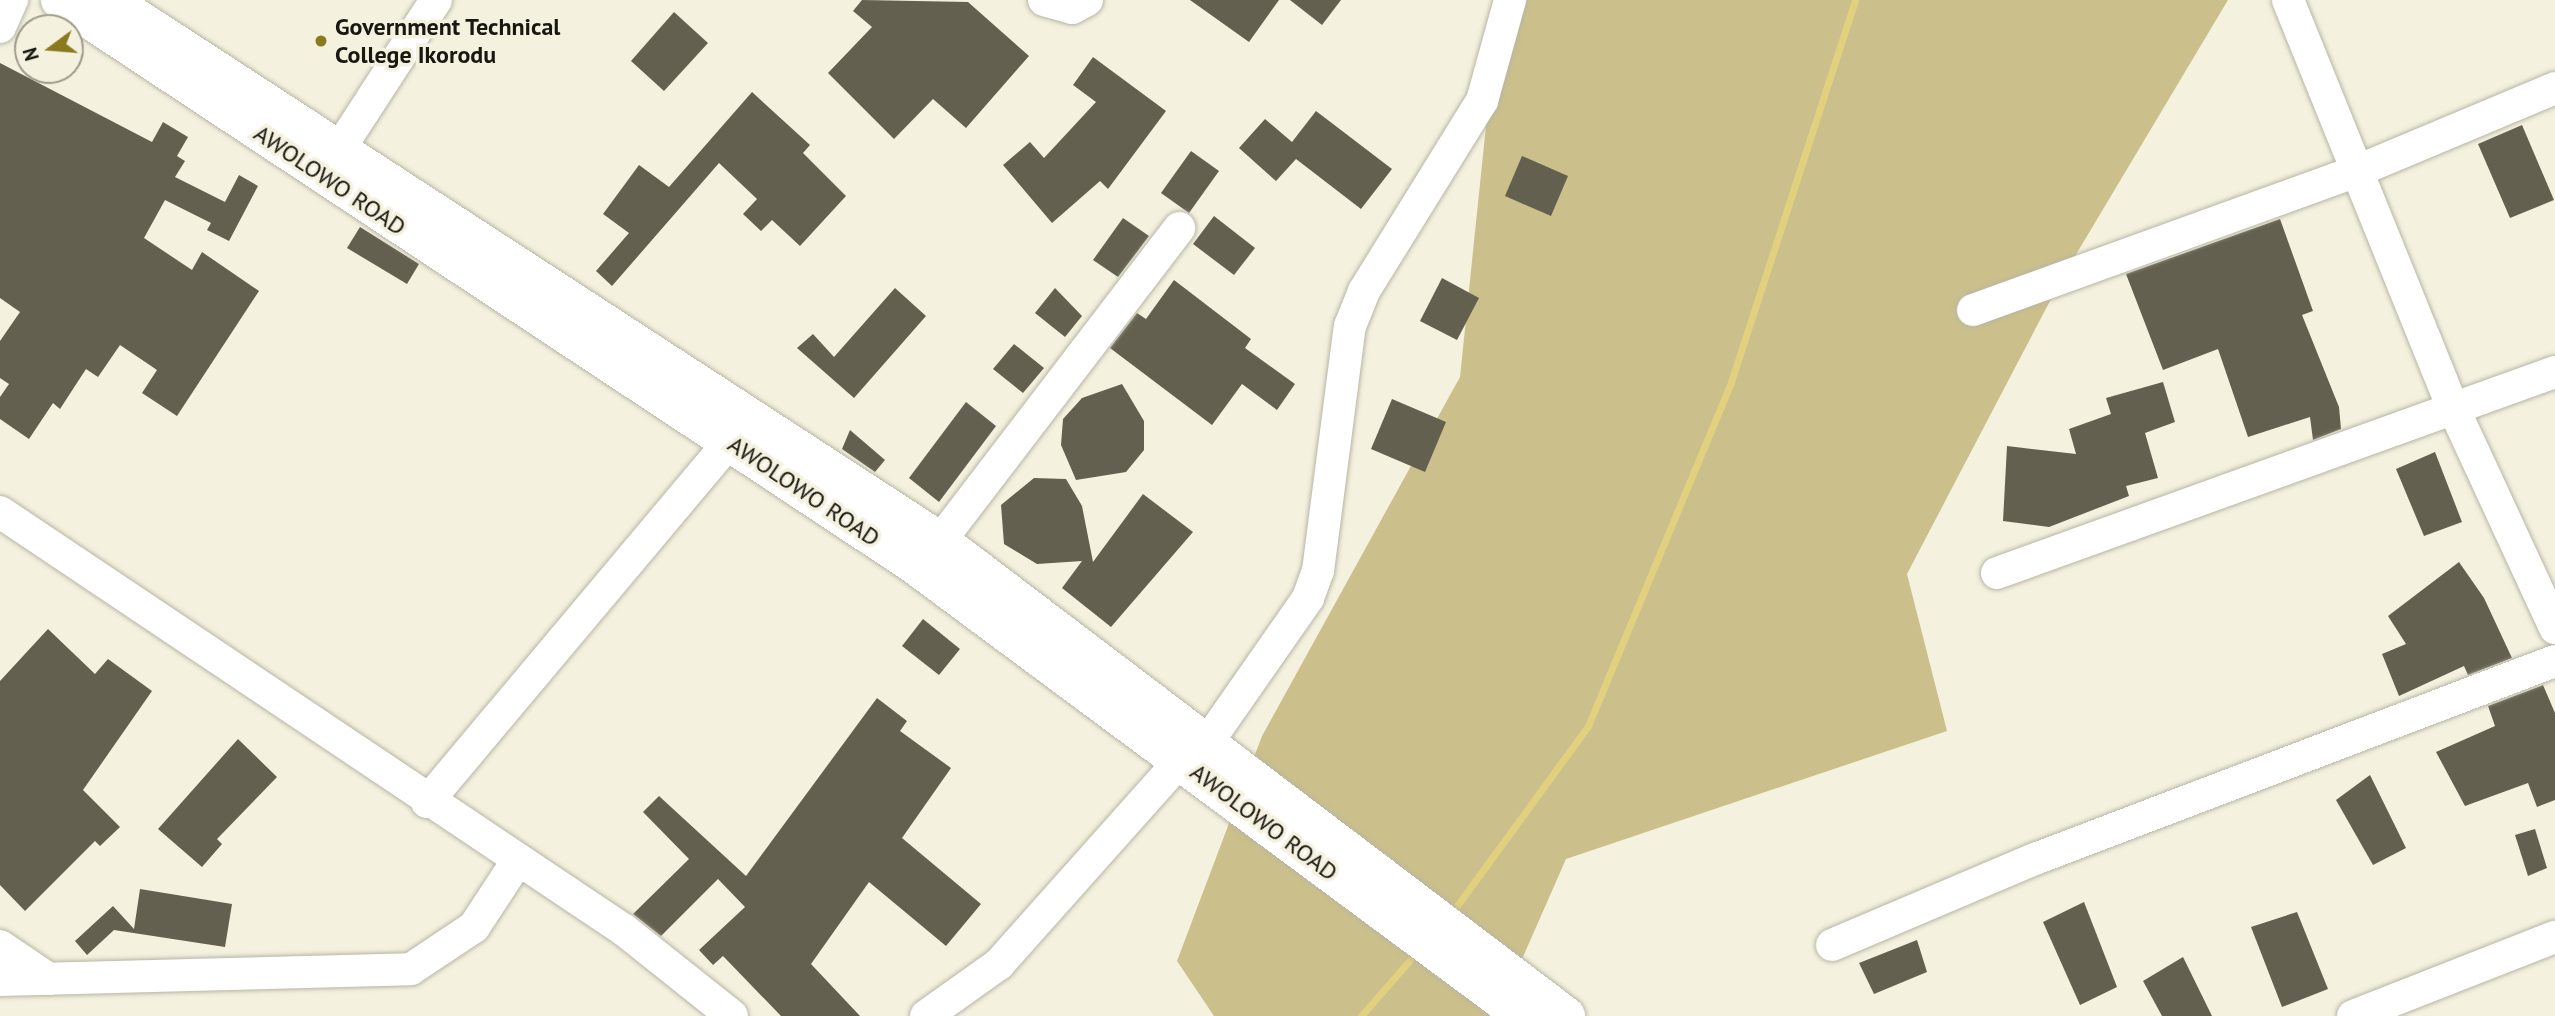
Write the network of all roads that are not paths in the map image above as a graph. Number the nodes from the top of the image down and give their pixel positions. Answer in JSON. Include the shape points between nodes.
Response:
{"nodes":[{"id":1,"x":12,"y":0,"type":"edge"},
{"id":2,"x":60,"y":0,"type":"edge"},
{"id":3,"x":109,"y":0,"type":"edge"},
{"id":4,"x":436,"y":0,"type":"edge"},
{"id":5,"x":1044,"y":0,"type":"edge"},
{"id":6,"x":1087,"y":0,"type":"edge"},
{"id":7,"x":1510,"y":0,"type":"edge"},
{"id":8,"x":2288,"y":0,"type":"edge"},
{"id":9,"x":0,"y":27,"type":"edge"},
{"id":10,"x":2555,"y":89,"type":"edge"},
{"id":11,"x":338,"y":150,"type":"junction"},
{"id":12,"x":2357,"y":171,"type":"junction"},
{"id":13,"x":1179,"y":228,"type":"dead end"},
{"id":14,"x":1973,"y":310,"type":"dead end"},
{"id":15,"x":2555,"y":372,"type":"edge"},
{"id":16,"x":2452,"y":405,"type":"junction"},
{"id":17,"x":730,"y":441,"type":"junction"},
{"id":18,"x":0,"y":512,"type":"edge"},
{"id":19,"x":940,"y":541,"type":"junction"},
{"id":20,"x":1997,"y":573,"type":"dead end"},
{"id":21,"x":2555,"y":628,"type":"edge"},
{"id":22,"x":2555,"y":661,"type":"edge"},
{"id":23,"x":1194,"y":751,"type":"junction"},
{"id":24,"x":427,"y":802,"type":"junction"},
{"id":25,"x":518,"y":860,"type":"junction"},
{"id":26,"x":2555,"y":937,"type":"edge"},
{"id":27,"x":1832,"y":945,"type":"dead end"},
{"id":28,"x":0,"y":946,"type":"edge"},
{"id":29,"x":1475,"y":960,"type":"junction"},
{"id":30,"x":49,"y":979,"type":"junction"},
{"id":31,"x":0,"y":980,"type":"edge"},
{"id":32,"x":732,"y":1016,"type":"edge"},
{"id":33,"x":926,"y":1016,"type":"edge"},
{"id":34,"x":1523,"y":1016,"type":"edge"},
{"id":35,"x":1566,"y":1016,"type":"edge"},
{"id":36,"x":2353,"y":1016,"type":"edge"}],
"edges":[{"from":1,"to":9,"type":"street"},
{"from":2,"to":17,"type":"main road","name":"AWOLOWO ROAD"},
{"from":3,"to":11,"type":"main road","name":"AWOLOWO ROAD"},
{"from":4,"to":11,"type":"street"},
{"from":5,"to":6,"type":"street","via":[[1072,8]]},
{"from":7,"to":23,"type":"street","via":[[1482,101],[1364,291],[1350,326],[1318,571],[1308,598]]},
{"from":8,"to":12,"type":"street"},
{"from":10,"to":12,"type":"street"},
{"from":11,"to":19,"type":"main road","name":"AWOLOWO ROAD"},
{"from":12,"to":14,"type":"street"},
{"from":12,"to":16,"type":"street"},
{"from":13,"to":19,"type":"street"},
{"from":15,"to":16,"type":"street"},
{"from":16,"to":20,"type":"street"},
{"from":16,"to":21,"type":"street"},
{"from":17,"to":23,"type":"main road","name":"AWOLOWO ROAD"},
{"from":17,"to":24,"type":"street"},
{"from":18,"to":24,"type":"street"},
{"from":19,"to":23,"type":"main road","name":"AWOLOWO ROAD"},
{"from":22,"to":27,"type":"street","via":[[2035,859]]},
{"from":23,"to":29,"type":"main road","name":"AWOLOWO ROAD"},
{"from":23,"to":33,"type":"street","via":[[999,964]]},
{"from":24,"to":25,"type":"street"},
{"from":25,"to":30,"type":"street","via":[[474,927],[411,969]]},
{"from":25,"to":32,"type":"street","via":[[624,930]]},
{"from":26,"to":36,"type":"street"},
{"from":28,"to":30,"type":"street"},
{"from":29,"to":34,"type":"main road","name":"AWOLOWO ROAD"},
{"from":29,"to":35,"type":"main road","name":"AWOLOWO ROAD"},
{"from":30,"to":31,"type":"street"}]}
